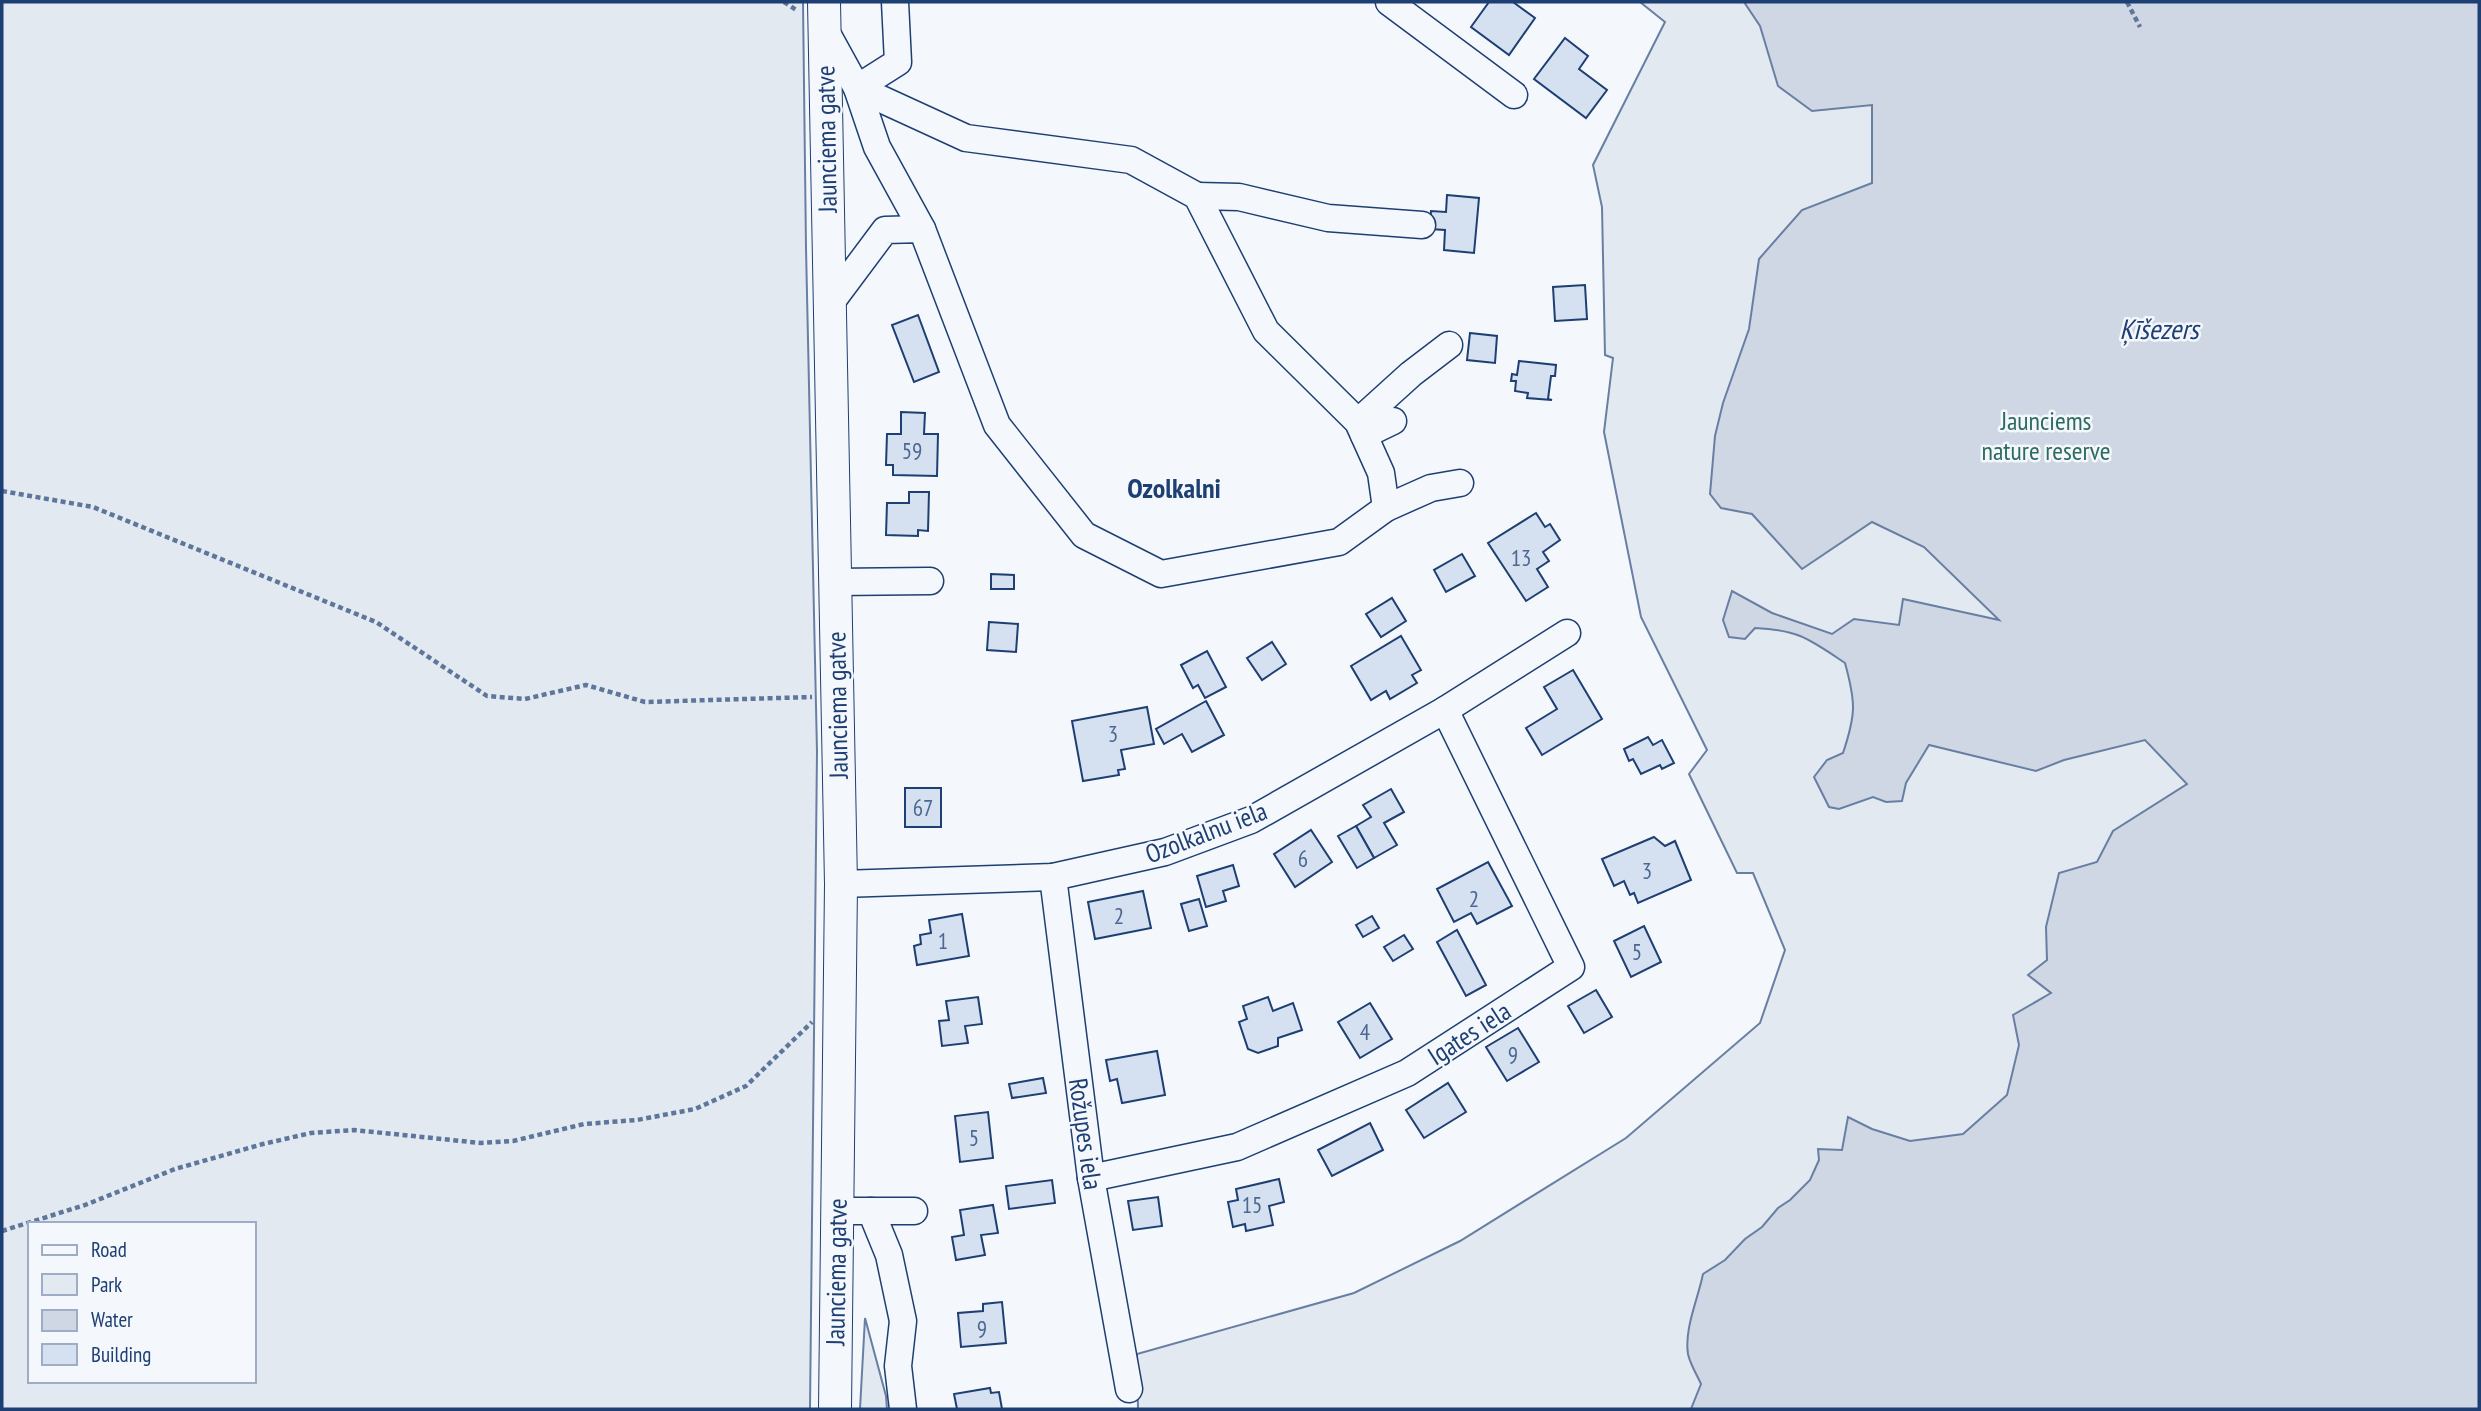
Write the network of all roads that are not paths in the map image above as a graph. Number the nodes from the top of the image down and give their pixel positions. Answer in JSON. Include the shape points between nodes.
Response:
{"nodes":[{"id":1,"x":895,"y":2,"type":"edge"},
{"id":2,"x":1389,"y":2,"type":"edge"},
{"id":3,"x":824,"y":15,"type":"edge"},
{"id":4,"x":857,"y":88,"type":"junction"},
{"id":5,"x":1514,"y":95,"type":"dead end"},
{"id":6,"x":1197,"y":196,"type":"junction"},
{"id":7,"x":1422,"y":225,"type":"dead end"},
{"id":8,"x":922,"y":229,"type":"junction"},
{"id":9,"x":829,"y":304,"type":"junction"},
{"id":10,"x":1449,"y":345,"type":"dead end"},
{"id":11,"x":1393,"y":421,"type":"dead end"},
{"id":12,"x":1361,"y":429,"type":"junction"},
{"id":13,"x":1381,"y":473,"type":"junction"},
{"id":14,"x":1460,"y":483,"type":"dead end"},
{"id":15,"x":1424,"y":492,"type":"junction"},
{"id":16,"x":1386,"y":508,"type":"junction"},
{"id":17,"x":834,"y":582,"type":"junction"},
{"id":18,"x":930,"y":582,"type":"dead end"},
{"id":19,"x":1567,"y":632,"type":"dead end"},
{"id":20,"x":1444,"y":710,"type":"junction"},
{"id":21,"x":1052,"y":877,"type":"junction"},
{"id":22,"x":841,"y":884,"type":"junction"},
{"id":23,"x":1091,"y":1178,"type":"junction"},
{"id":24,"x":836,"y":1211,"type":"junction"},
{"id":25,"x":871,"y":1211,"type":"junction"},
{"id":26,"x":914,"y":1211,"type":"dead end"},
{"id":27,"x":1129,"y":1389,"type":"dead end"},
{"id":28,"x":835,"y":1409,"type":"edge"},
{"id":29,"x":903,"y":1409,"type":"edge"}],
"edges":[{"from":1,"to":4,"type":"street","via":[[898,62]]},
{"from":2,"to":5,"type":"street"},
{"from":3,"to":4,"type":"street"},
{"from":3,"to":9,"type":"main road","name":"Jaunciema gatve"},
{"from":4,"to":6,"type":"street","via":[[966,138],[1130,160]]},
{"from":4,"to":8,"type":"street","via":[[877,147]]},
{"from":6,"to":7,"type":"street","via":[[1239,197],[1328,218]]},
{"from":6,"to":12,"type":"street","via":[[1266,331]]},
{"from":8,"to":9,"type":"street","via":[[885,230]]},
{"from":8,"to":16,"type":"street","via":[[997,425],[1084,535],[1161,574],[1339,542]]},
{"from":9,"to":17,"type":"main road","name":"Jaunciema gatve"},
{"from":10,"to":12,"type":"street","via":[[1411,374]]},
{"from":11,"to":12,"type":"street"},
{"from":12,"to":13,"type":"street"},
{"from":13,"to":15,"type":"street"},
{"from":13,"to":16,"type":"street"},
{"from":14,"to":15,"type":"street"},
{"from":15,"to":16,"type":"street"},
{"from":17,"to":18,"type":"street"},
{"from":17,"to":22,"type":"main road","name":"Jaunciema gatve"},
{"from":19,"to":20,"type":"street","name":"Ozolkalnu iela"},
{"from":20,"to":21,"type":"street","name":"Ozolkalnu iela","via":[[1251,820],[1165,852]]},
{"from":20,"to":23,"type":"street","name":"Igates iela","via":[[1571,967],[1407,1073],[1237,1147]]},
{"from":21,"to":22,"type":"street","name":"Ozolkalnu iela"},
{"from":21,"to":23,"type":"street","name":"Rožupes iela"},
{"from":22,"to":24,"type":"main road","name":"Jaunciema gatve"},
{"from":23,"to":27,"type":"street","name":"Rožupes iela"},
{"from":24,"to":25,"type":"street"},
{"from":24,"to":28,"type":"main road","name":"Jaunciema gatve"},
{"from":25,"to":26,"type":"street"},
{"from":25,"to":29,"type":"street","via":[[889,1255],[903,1321],[898,1366]]}]}
